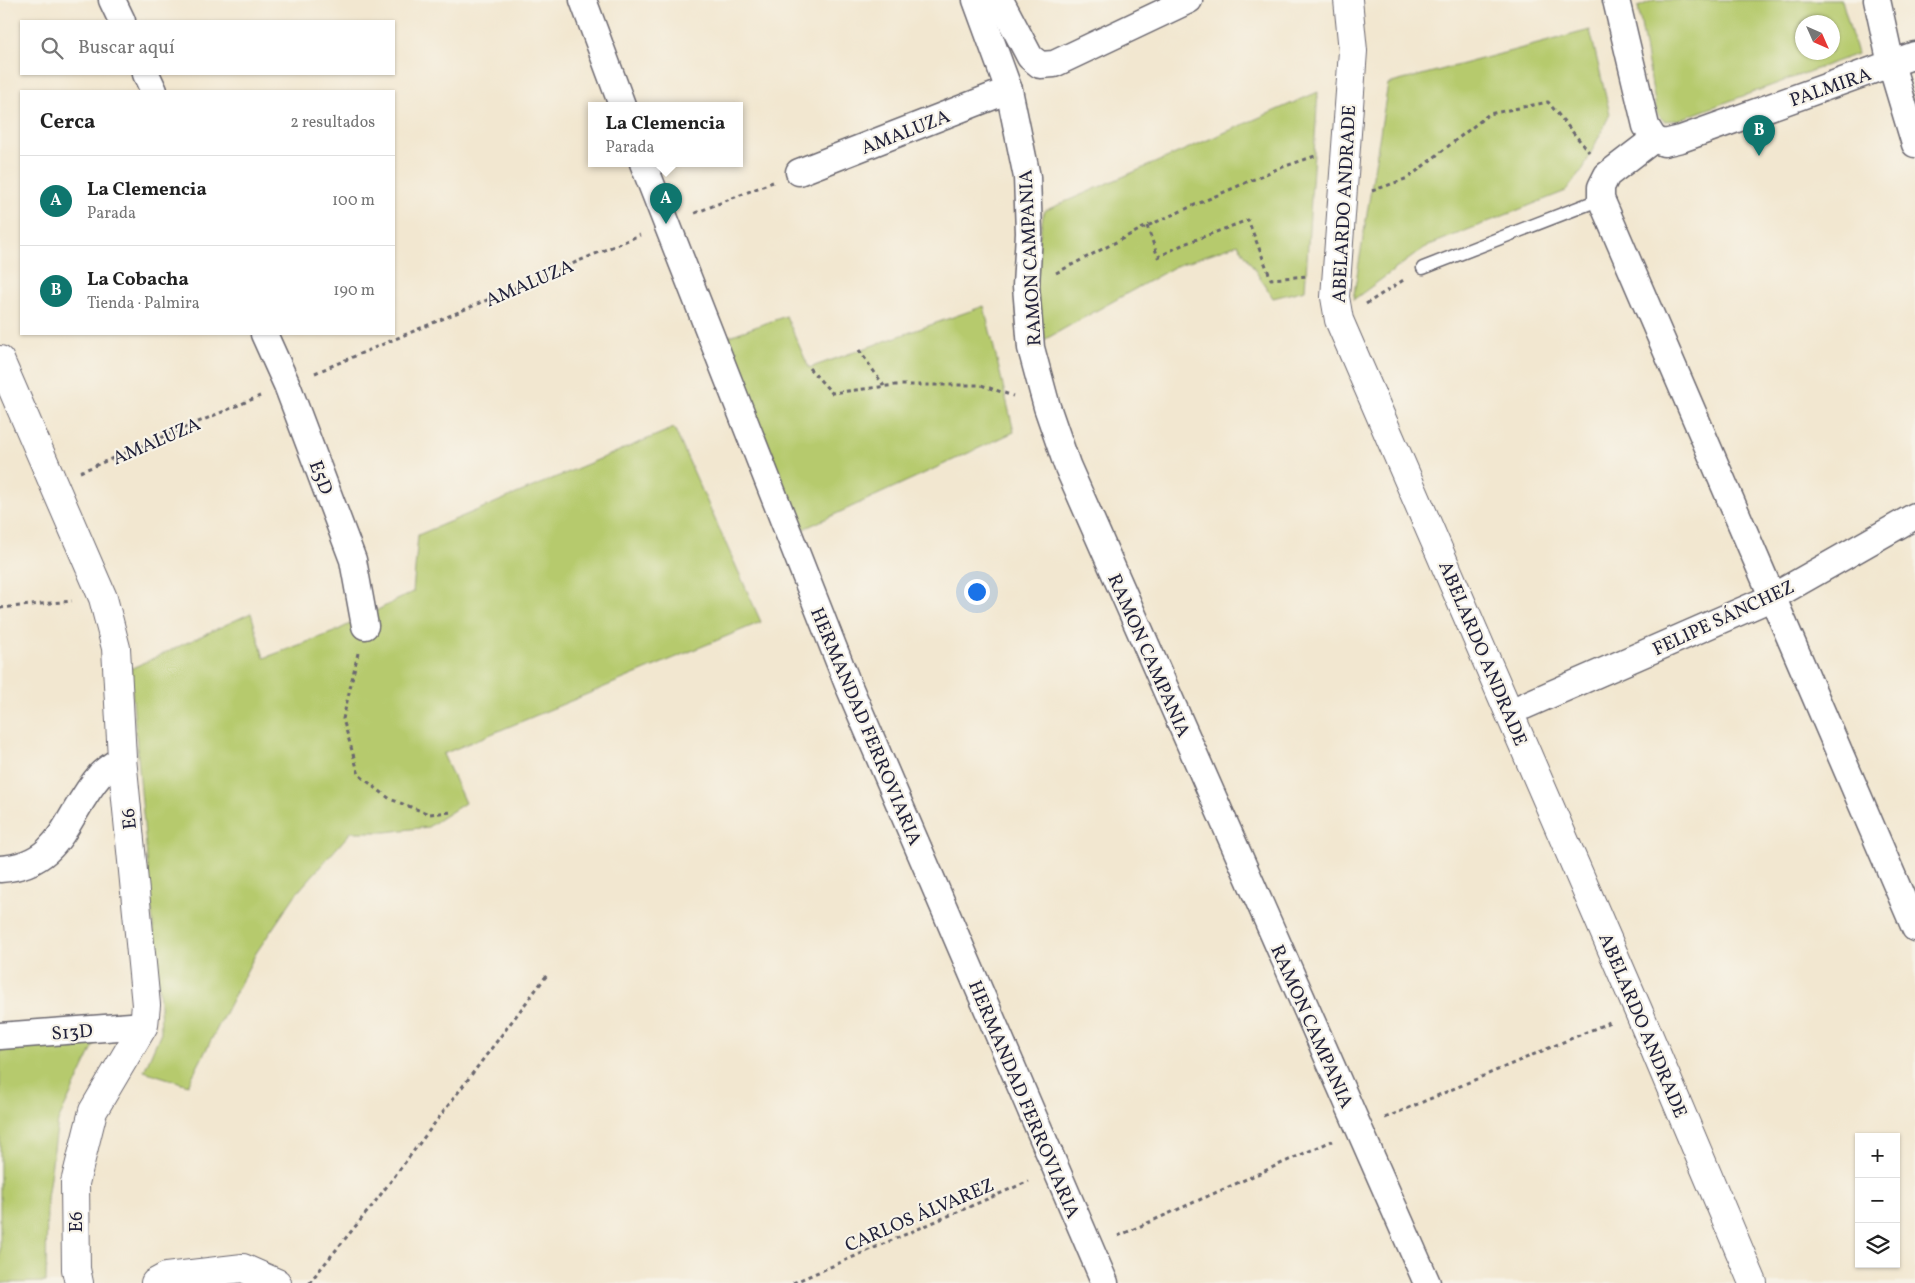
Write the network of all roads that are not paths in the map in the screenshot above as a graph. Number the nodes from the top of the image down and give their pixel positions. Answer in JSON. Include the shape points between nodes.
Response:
{"nodes":[{"id":1,"x":112,"y":0,"type":"edge"},
{"id":2,"x":583,"y":0,"type":"edge"},
{"id":3,"x":976,"y":0,"type":"edge"},
{"id":4,"x":1000,"y":0,"type":"edge"},
{"id":5,"x":1189,"y":0,"type":"edge"},
{"id":6,"x":1348,"y":0,"type":"edge"},
{"id":7,"x":1616,"y":0,"type":"edge"},
{"id":8,"x":1877,"y":0,"type":"edge"},
{"id":9,"x":122,"y":20,"type":"edge"},
{"id":10,"x":1915,"y":55,"type":"edge"},
{"id":11,"x":1891,"y":64,"type":"junction"},
{"id":12,"x":146,"y":75,"type":"edge"},
{"id":13,"x":154,"y":90,"type":"edge"},
{"id":14,"x":1008,"y":90,"type":"junction"},
{"id":15,"x":621,"y":102,"type":"edge"},
{"id":16,"x":1654,"y":139,"type":"junction"},
{"id":17,"x":1915,"y":144,"type":"edge"},
{"id":18,"x":645,"y":167,"type":"edge"},
{"id":19,"x":799,"y":172,"type":"road end"},
{"id":20,"x":1604,"y":187,"type":"junction"},
{"id":21,"x":1423,"y":268,"type":"road end"},
{"id":22,"x":264,"y":335,"type":"edge"},
{"id":23,"x":0,"y":360,"type":"edge"},
{"id":24,"x":1915,"y":516,"type":"edge"},
{"id":25,"x":1771,"y":598,"type":"junction"},
{"id":26,"x":366,"y":626,"type":"road end"},
{"id":27,"x":1524,"y":706,"type":"dead end"},
{"id":28,"x":122,"y":758,"type":"junction"},
{"id":29,"x":0,"y":869,"type":"edge"},
{"id":30,"x":1915,"y":928,"type":"edge"},
{"id":31,"x":144,"y":1025,"type":"junction"},
{"id":32,"x":0,"y":1036,"type":"edge"},
{"id":33,"x":79,"y":1283,"type":"edge"},
{"id":34,"x":156,"y":1283,"type":"edge"},
{"id":35,"x":277,"y":1283,"type":"edge"},
{"id":36,"x":1105,"y":1283,"type":"edge"},
{"id":37,"x":1427,"y":1283,"type":"edge"},
{"id":38,"x":1753,"y":1283,"type":"edge"}],
"edges":[{"from":1,"to":9,"type":"street"},
{"from":2,"to":15,"type":"street"},
{"from":3,"to":14,"type":"street","name":"RAMON CAMPANIA"},
{"from":4,"to":5,"type":"street","via":[[1030,57],[1040,65],[1054,64]]},
{"from":6,"to":38,"type":"street","name":"ABELARDO ANDRADE","via":[[1353,51],[1334,297],[1339,320]]},
{"from":7,"to":16,"type":"street","via":[[1646,126]]},
{"from":8,"to":11,"type":"street"},
{"from":10,"to":11,"type":"street","name":"PALMIRA"},
{"from":11,"to":16,"type":"street","name":"PALMIRA","via":[[1680,139],[1664,143]]},
{"from":11,"to":17,"type":"street"},
{"from":12,"to":13,"type":"street"},
{"from":14,"to":19,"type":"street","name":"AMALUZA"},
{"from":14,"to":37,"type":"street","name":"RAMON CAMPANIA","via":[[1027,177],[1029,233],[1026,286],[1031,348],[1067,465]]},
{"from":16,"to":20,"type":"street"},
{"from":18,"to":36,"type":"street","name":"HERMANDAD FERROVIARIA","via":[[847,682]]},
{"from":20,"to":21,"type":"lane"},
{"from":20,"to":25,"type":"street"},
{"from":22,"to":26,"type":"street","name":"E5D","via":[[287,385],[353,560]]},
{"from":23,"to":28,"type":"street","name":"E6","via":[[103,598],[116,648]]},
{"from":24,"to":25,"type":"street","name":"FELIPE SÁNCHEZ"},
{"from":25,"to":27,"type":"street","name":"FELIPE SÁNCHEZ"},
{"from":25,"to":30,"type":"street"},
{"from":28,"to":29,"type":"street","via":[[101,774],[48,852],[32,863]]},
{"from":28,"to":31,"type":"street","name":"E6","via":[[146,1005]]},
{"from":31,"to":32,"type":"street","name":"S13D"},
{"from":31,"to":33,"type":"street","name":"E6","via":[[93,1111],[75,1183]]},
{"from":34,"to":35,"type":"street","via":[[166,1277],[243,1268]]}]}
